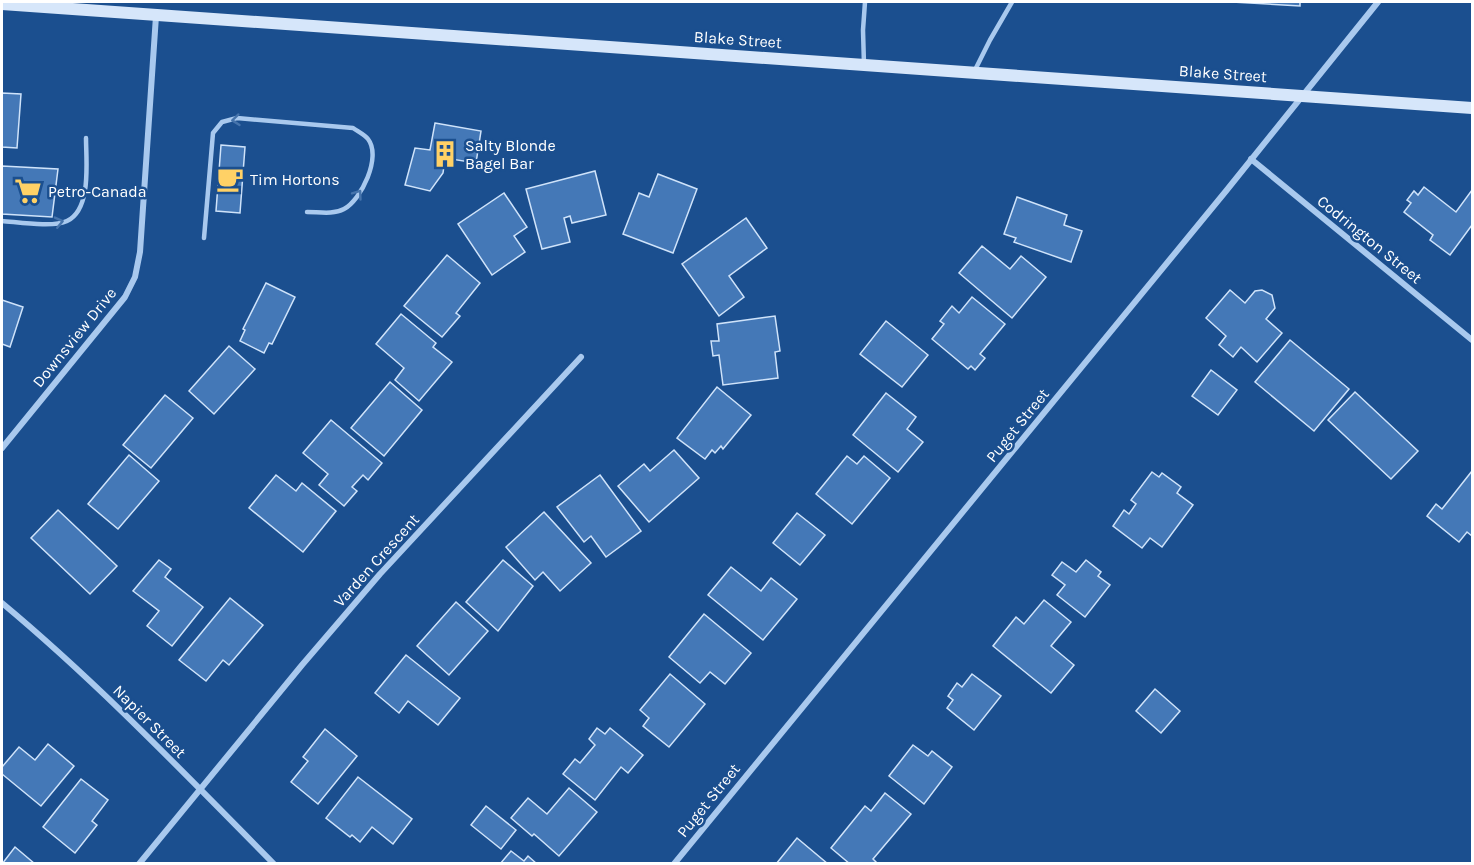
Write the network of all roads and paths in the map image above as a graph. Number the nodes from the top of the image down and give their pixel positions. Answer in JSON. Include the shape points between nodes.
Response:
{"nodes":[{"id":1,"x":865,"y":2,"type":"edge"},
{"id":2,"x":1012,"y":2,"type":"edge"},
{"id":3,"x":1378,"y":2,"type":"edge"},
{"id":4,"x":2,"y":4,"type":"edge"},
{"id":5,"x":156,"y":16,"type":"junction"},
{"id":6,"x":864,"y":65,"type":"junction"},
{"id":7,"x":974,"y":72,"type":"junction"},
{"id":8,"x":1302,"y":95,"type":"junction"},
{"id":9,"x":1473,"y":108,"type":"edge"},
{"id":10,"x":86,"y":138,"type":"dead end"},
{"id":11,"x":1251,"y":159,"type":"junction"},
{"id":12,"x":307,"y":212,"type":"dead end"},
{"id":13,"x":2,"y":221,"type":"edge"},
{"id":14,"x":204,"y":238,"type":"dead end"},
{"id":15,"x":1473,"y":340,"type":"edge"},
{"id":16,"x":581,"y":357,"type":"dead end"},
{"id":17,"x":2,"y":448,"type":"edge"},
{"id":18,"x":2,"y":603,"type":"edge"},
{"id":19,"x":200,"y":789,"type":"junction"},
{"id":20,"x":139,"y":864,"type":"edge"},
{"id":21,"x":274,"y":864,"type":"edge"},
{"id":22,"x":674,"y":864,"type":"edge"}],
"edges":[{"from":1,"to":6,"type":"lane"},
{"from":2,"to":7,"type":"lane"},
{"from":3,"to":8,"type":"street","name":"Puget Street"},
{"from":4,"to":5,"type":"main road","name":"Blake Street"},
{"from":5,"to":6,"type":"main road","name":"Blake Street"},
{"from":5,"to":17,"type":"street","name":"Downsview Drive","via":[[135,277],[125,297]]},
{"from":6,"to":7,"type":"main road","name":"Blake Street"},
{"from":7,"to":8,"type":"main road","name":"Blake Street"},
{"from":8,"to":9,"type":"main road","name":"Blake Street"},
{"from":8,"to":11,"type":"street","name":"Puget Street"},
{"from":13,"to":10,"type":"lane","one_way":true,"via":[[52,224],[67,221],[77,212],[84,201]]},
{"from":11,"to":15,"type":"street","name":"Codrington Street"},
{"from":11,"to":22,"type":"street","name":"Puget Street"},
{"from":12,"to":14,"type":"lane","one_way":true,"via":[[344,209],[355,199],[370,171],[373,153],[369,139],[353,128],[237,118],[222,122],[213,133]]},
{"from":16,"to":19,"type":"street","name":"Varden Crescent","via":[[380,574]]},
{"from":18,"to":19,"type":"street","name":"Napier Street","via":[[55,647]]},
{"from":19,"to":20,"type":"street","name":"Varden Crescent"},
{"from":19,"to":21,"type":"street","name":"Napier Street"}]}
